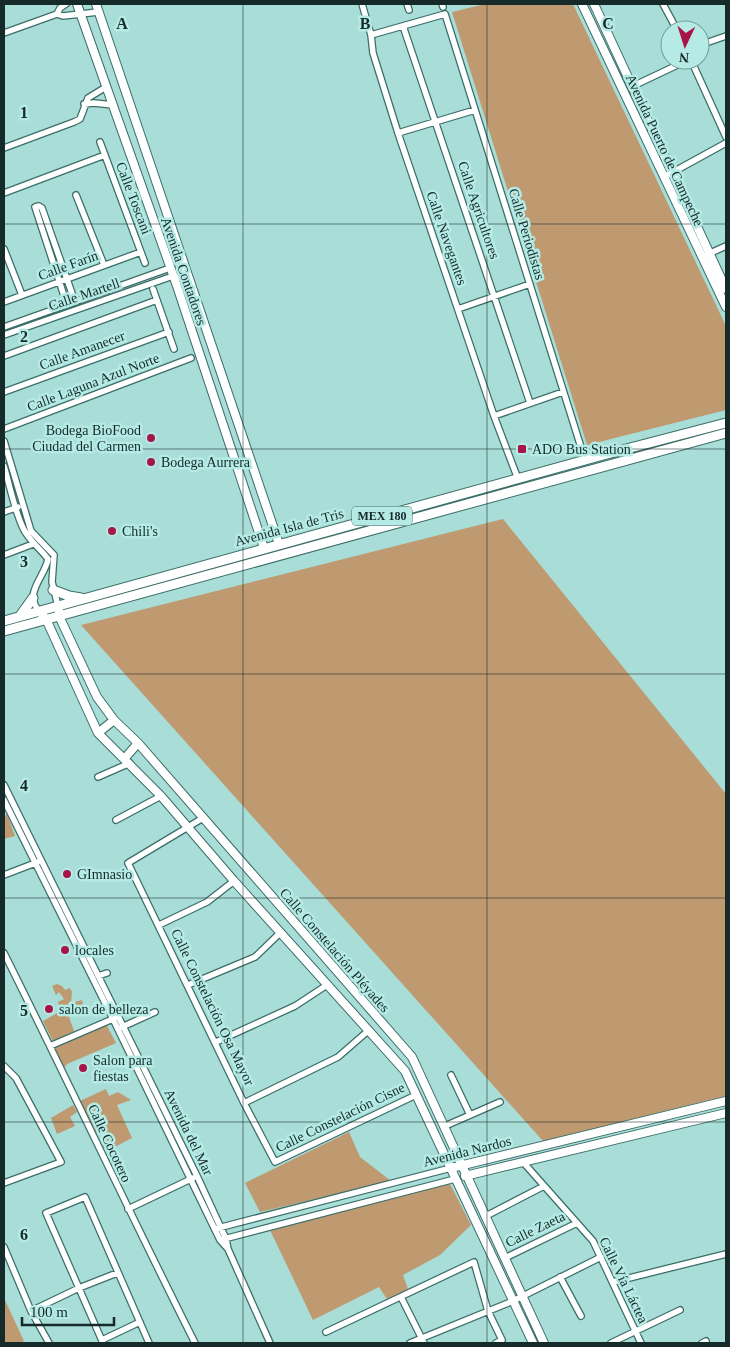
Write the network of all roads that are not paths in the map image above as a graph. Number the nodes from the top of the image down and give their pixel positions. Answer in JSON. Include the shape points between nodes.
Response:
{"nodes":[{"id":1,"x":66,"y":4,"type":"edge"},
{"id":2,"x":78,"y":4,"type":"edge"},
{"id":3,"x":362,"y":4,"type":"edge"},
{"id":4,"x":582,"y":4,"type":"edge"},
{"id":5,"x":594,"y":4,"type":"edge"},
{"id":6,"x":663,"y":4,"type":"edge"},
{"id":7,"x":97,"y":8,"type":"edge"},
{"id":8,"x":80,"y":12,"type":"junction"},
{"id":9,"x":57,"y":14,"type":"junction"},
{"id":10,"x":671,"y":20,"type":"edge"},
{"id":11,"x":403,"y":26,"type":"junction"},
{"id":12,"x":4,"y":33,"type":"edge"},
{"id":13,"x":371,"y":35,"type":"junction"},
{"id":14,"x":726,"y":36,"type":"edge"},
{"id":15,"x":710,"y":42,"type":"edge"},
{"id":16,"x":668,"y":70,"type":"edge"},
{"id":17,"x":695,"y":70,"type":"edge"},
{"id":18,"x":632,"y":86,"type":"junction"},
{"id":19,"x":106,"y":87,"type":"junction"},
{"id":20,"x":84,"y":104,"type":"junction"},
{"id":21,"x":113,"y":105,"type":"junction"},
{"id":22,"x":475,"y":110,"type":"junction"},
{"id":23,"x":435,"y":122,"type":"junction"},
{"id":24,"x":398,"y":133,"type":"junction"},
{"id":25,"x":726,"y":137,"type":"edge"},
{"id":26,"x":100,"y":142,"type":"dead end"},
{"id":27,"x":726,"y":143,"type":"edge"},
{"id":28,"x":4,"y":148,"type":"edge"},
{"id":29,"x":105,"y":155,"type":"junction"},
{"id":30,"x":672,"y":172,"type":"junction"},
{"id":31,"x":664,"y":177,"type":"junction"},
{"id":32,"x":4,"y":193,"type":"edge"},
{"id":33,"x":76,"y":195,"type":"dead end"},
{"id":34,"x":53,"y":241,"type":"junction"},
{"id":35,"x":46,"y":244,"type":"junction"},
{"id":36,"x":726,"y":246,"type":"edge"},
{"id":37,"x":4,"y":248,"type":"edge"},
{"id":38,"x":141,"y":252,"type":"junction"},
{"id":39,"x":706,"y":255,"type":"junction"},
{"id":40,"x":145,"y":263,"type":"dead end"},
{"id":41,"x":104,"y":265,"type":"junction"},
{"id":42,"x":170,"y":268,"type":"junction"},
{"id":43,"x":188,"y":275,"type":"junction"},
{"id":44,"x":173,"y":276,"type":"junction"},
{"id":45,"x":67,"y":280,"type":"junction"},
{"id":46,"x":59,"y":282,"type":"junction"},
{"id":47,"x":530,"y":284,"type":"junction"},
{"id":48,"x":154,"y":289,"type":"dead end"},
{"id":49,"x":726,"y":289,"type":"edge"},
{"id":50,"x":22,"y":295,"type":"junction"},
{"id":51,"x":88,"y":297,"type":"junction"},
{"id":52,"x":495,"y":297,"type":"junction"},
{"id":53,"x":158,"y":300,"type":"junction"},
{"id":54,"x":4,"y":302,"type":"edge"},
{"id":55,"x":76,"y":302,"type":"junction"},
{"id":56,"x":67,"y":305,"type":"junction"},
{"id":57,"x":91,"y":305,"type":"junction"},
{"id":58,"x":726,"y":307,"type":"edge"},
{"id":59,"x":458,"y":309,"type":"junction"},
{"id":60,"x":48,"y":312,"type":"junction"},
{"id":61,"x":51,"y":319,"type":"junction"},
{"id":62,"x":4,"y":327,"type":"edge"},
{"id":63,"x":168,"y":332,"type":"junction"},
{"id":64,"x":4,"y":335,"type":"edge"},
{"id":65,"x":174,"y":349,"type":"dead end"},
{"id":66,"x":4,"y":356,"type":"edge"},
{"id":67,"x":191,"y":358,"type":"dead end"},
{"id":68,"x":4,"y":392,"type":"edge"},
{"id":69,"x":563,"y":392,"type":"junction"},
{"id":70,"x":530,"y":403,"type":"junction"},
{"id":71,"x":494,"y":416,"type":"junction"},
{"id":72,"x":726,"y":423,"type":"edge"},
{"id":73,"x":4,"y":429,"type":"edge"},
{"id":74,"x":726,"y":433,"type":"edge"},
{"id":75,"x":4,"y":440,"type":"edge"},
{"id":76,"x":585,"y":460,"type":"junction"},
{"id":77,"x":12,"y":465,"type":"junction"},
{"id":78,"x":4,"y":468,"type":"edge"},
{"id":79,"x":518,"y":479,"type":"junction"},
{"id":80,"x":23,"y":505,"type":"junction"},
{"id":81,"x":16,"y":508,"type":"junction"},
{"id":82,"x":4,"y":512,"type":"edge"},
{"id":83,"x":34,"y":544,"type":"junction"},
{"id":84,"x":278,"y":544,"type":"junction"},
{"id":85,"x":264,"y":548,"type":"junction"},
{"id":86,"x":4,"y":555,"type":"edge"},
{"id":87,"x":53,"y":590,"type":"junction"},
{"id":88,"x":33,"y":598,"type":"junction"},
{"id":89,"x":84,"y":598,"type":"junction"},
{"id":90,"x":58,"y":606,"type":"junction"},
{"id":91,"x":39,"y":611,"type":"junction"},
{"id":92,"x":59,"y":616,"type":"junction"},
{"id":93,"x":19,"y":617,"type":"junction"},
{"id":94,"x":46,"y":619,"type":"junction"},
{"id":95,"x":4,"y":621,"type":"edge"},
{"id":96,"x":4,"y":631,"type":"edge"},
{"id":97,"x":114,"y":720,"type":"junction"},
{"id":98,"x":98,"y":733,"type":"junction"},
{"id":99,"x":138,"y":743,"type":"junction"},
{"id":100,"x":127,"y":761,"type":"junction"},
{"id":101,"x":98,"y":777,"type":"dead end"},
{"id":102,"x":4,"y":786,"type":"edge"},
{"id":103,"x":161,"y":796,"type":"junction"},
{"id":104,"x":4,"y":800,"type":"edge"},
{"id":105,"x":203,"y":818,"type":"junction"},
{"id":106,"x":116,"y":820,"type":"dead end"},
{"id":107,"x":188,"y":827,"type":"junction"},
{"id":108,"x":37,"y":862,"type":"junction"},
{"id":109,"x":4,"y":875,"type":"edge"},
{"id":110,"x":234,"y":881,"type":"junction"},
{"id":111,"x":159,"y":925,"type":"junction"},
{"id":112,"x":281,"y":932,"type":"junction"},
{"id":113,"x":4,"y":953,"type":"edge"},
{"id":114,"x":107,"y":973,"type":"dead end"},
{"id":115,"x":98,"y":976,"type":"junction"},
{"id":116,"x":188,"y":985,"type":"junction"},
{"id":117,"x":327,"y":985,"type":"junction"},
{"id":118,"x":155,"y":1012,"type":"dead end"},
{"id":119,"x":116,"y":1018,"type":"junction"},
{"id":120,"x":121,"y":1028,"type":"junction"},
{"id":121,"x":368,"y":1030,"type":"junction"},
{"id":122,"x":216,"y":1042,"type":"junction"},
{"id":123,"x":50,"y":1046,"type":"junction"},
{"id":124,"x":416,"y":1065,"type":"junction"},
{"id":125,"x":4,"y":1066,"type":"edge"},
{"id":126,"x":405,"y":1071,"type":"junction"},
{"id":127,"x":451,"y":1075,"type":"dead end"},
{"id":128,"x":416,"y":1095,"type":"junction"},
{"id":129,"x":726,"y":1101,"type":"edge"},
{"id":130,"x":500,"y":1102,"type":"dead end"},
{"id":131,"x":244,"y":1103,"type":"junction"},
{"id":132,"x":726,"y":1112,"type":"edge"},
{"id":133,"x":470,"y":1115,"type":"junction"},
{"id":134,"x":444,"y":1126,"type":"junction"},
{"id":135,"x":275,"y":1162,"type":"joint"},
{"id":136,"x":523,"y":1162,"type":"junction"},
{"id":137,"x":462,"y":1165,"type":"junction"},
{"id":138,"x":450,"y":1168,"type":"junction"},
{"id":139,"x":197,"y":1176,"type":"junction"},
{"id":140,"x":467,"y":1176,"type":"junction"},
{"id":141,"x":190,"y":1179,"type":"junction"},
{"id":142,"x":455,"y":1179,"type":"junction"},
{"id":143,"x":4,"y":1183,"type":"edge"},
{"id":144,"x":544,"y":1186,"type":"junction"},
{"id":145,"x":128,"y":1209,"type":"junction"},
{"id":146,"x":486,"y":1216,"type":"junction"},
{"id":147,"x":576,"y":1222,"type":"junction"},
{"id":148,"x":217,"y":1228,"type":"junction"},
{"id":149,"x":223,"y":1239,"type":"junction"},
{"id":150,"x":4,"y":1247,"type":"edge"},
{"id":151,"x":726,"y":1254,"type":"edge"},
{"id":152,"x":600,"y":1257,"type":"junction"},
{"id":153,"x":505,"y":1258,"type":"junction"},
{"id":154,"x":117,"y":1273,"type":"junction"},
{"id":155,"x":560,"y":1277,"type":"junction"},
{"id":156,"x":612,"y":1282,"type":"junction"},
{"id":157,"x":79,"y":1288,"type":"junction"},
{"id":158,"x":522,"y":1296,"type":"junction"},
{"id":159,"x":402,"y":1297,"type":"junction"},
{"id":160,"x":513,"y":1301,"type":"junction"},
{"id":161,"x":680,"y":1310,"type":"dead end"},
{"id":162,"x":31,"y":1311,"type":"junction"},
{"id":163,"x":488,"y":1311,"type":"junction"},
{"id":164,"x":581,"y":1316,"type":"dead end"},
{"id":165,"x":140,"y":1322,"type":"junction"},
{"id":166,"x":636,"y":1331,"type":"junction"},
{"id":167,"x":326,"y":1332,"type":"dead end"},
{"id":168,"x":103,"y":1341,"type":"edge"},
{"id":169,"x":423,"y":1341,"type":"edge"},
{"id":170,"x":49,"y":1343,"type":"edge"},
{"id":171,"x":149,"y":1343,"type":"edge"},
{"id":172,"x":195,"y":1343,"type":"edge"},
{"id":173,"x":270,"y":1343,"type":"edge"},
{"id":174,"x":410,"y":1343,"type":"edge"},
{"id":175,"x":496,"y":1343,"type":"edge"},
{"id":176,"x":533,"y":1343,"type":"edge"},
{"id":177,"x":544,"y":1343,"type":"edge"},
{"id":178,"x":611,"y":1343,"type":"edge"},
{"id":179,"x":641,"y":1343,"type":"edge"}],
"edges":[{"from":1,"to":9,"type":"street"},
{"from":2,"to":8,"type":"main road","name":"Avenida Contadores"},
{"from":3,"to":13,"type":"street","name":"Calle Navegantes"},
{"from":4,"to":31,"type":"main road","name":"Avenida Puerto de Campeche"},
{"from":5,"to":18,"type":"main road","name":"Avenida Puerto de Campeche"},
{"from":6,"to":10,"type":"street"},
{"from":7,"to":8,"type":"street"},
{"from":7,"to":43,"type":"main road","name":"Avenida Contadores"},
{"from":8,"to":9,"type":"street","via":[[63,16]]},
{"from":8,"to":19,"type":"main road","name":"Avenida Contadores"},
{"from":9,"to":12,"type":"street"},
{"from":11,"to":13,"type":"street"},
{"from":11,"to":22,"type":"street","name":"Calle Periodistas","via":[[445,14]]},
{"from":11,"to":23,"type":"street","name":"Calle Agricultores"},
{"from":13,"to":24,"type":"street","name":"Calle Navegantes","via":[[373,53]]},
{"from":14,"to":15,"type":"street"},
{"from":16,"to":18,"type":"street"},
{"from":17,"to":25,"type":"street"},
{"from":18,"to":30,"type":"main road","name":"Avenida Puerto de Campeche"},
{"from":19,"to":20,"type":"street"},
{"from":19,"to":21,"type":"main road","name":"Avenida Contadores"},
{"from":20,"to":21,"type":"street"},
{"from":20,"to":28,"type":"street","via":[[80,119]]},
{"from":21,"to":42,"type":"main road","name":"Avenida Contadores"},
{"from":22,"to":23,"type":"street"},
{"from":22,"to":47,"type":"street","name":"Calle Periodistas"},
{"from":23,"to":24,"type":"street"},
{"from":23,"to":52,"type":"street","name":"Calle Agricultores"},
{"from":24,"to":59,"type":"street","name":"Calle Navegantes"},
{"from":26,"to":29,"type":"street","name":"Calle Toscani"},
{"from":27,"to":30,"type":"street"},
{"from":29,"to":32,"type":"street"},
{"from":29,"to":38,"type":"street","name":"Calle Toscani"},
{"from":30,"to":31,"type":"street"},
{"from":30,"to":39,"type":"main road","name":"Avenida Puerto de Campeche"},
{"from":31,"to":39,"type":"main road","name":"Avenida Puerto de Campeche"},
{"from":33,"to":41,"type":"street"},
{"from":34,"to":35,"type":"street"},
{"from":34,"to":35,"type":"street","via":[[42,208],[35,207]]},
{"from":34,"to":45,"type":"street"},
{"from":35,"to":46,"type":"street"},
{"from":36,"to":39,"type":"street"},
{"from":37,"to":50,"type":"street"},
{"from":38,"to":40,"type":"street","name":"Calle Toscani"},
{"from":38,"to":41,"type":"street","name":"Calle Farín"},
{"from":39,"to":49,"type":"main road","name":"Avenida Puerto de Campeche"},
{"from":39,"to":58,"type":"main road","name":"Avenida Puerto de Campeche"},
{"from":41,"to":45,"type":"street","name":"Calle Farín"},
{"from":42,"to":44,"type":"main road","name":"Avenida Contadores"},
{"from":42,"to":51,"type":"street","name":"Calle Martell"},
{"from":43,"to":44,"type":"street","name":"Calle Martell"},
{"from":43,"to":84,"type":"main road","name":"Avenida Contadores"},
{"from":44,"to":57,"type":"street","name":"Calle Martell"},
{"from":44,"to":85,"type":"main road","name":"Avenida Contadores"},
{"from":45,"to":46,"type":"street","name":"Calle Farín"},
{"from":45,"to":55,"type":"street"},
{"from":46,"to":50,"type":"street","name":"Calle Farín"},
{"from":46,"to":56,"type":"street"},
{"from":47,"to":52,"type":"street"},
{"from":47,"to":69,"type":"street","name":"Calle Periodistas"},
{"from":48,"to":53,"type":"street"},
{"from":50,"to":54,"type":"street","name":"Calle Farín"},
{"from":51,"to":55,"type":"street","name":"Calle Martell"},
{"from":51,"to":57,"type":"street"},
{"from":52,"to":59,"type":"street"},
{"from":52,"to":70,"type":"street","name":"Calle Agricultores"},
{"from":53,"to":63,"type":"street"},
{"from":53,"to":66,"type":"street"},
{"from":55,"to":56,"type":"street","name":"Calle Martell"},
{"from":56,"to":60,"type":"street","name":"Calle Martell"},
{"from":57,"to":61,"type":"street","name":"Calle Martell"},
{"from":59,"to":71,"type":"street","name":"Calle Navegantes"},
{"from":60,"to":61,"type":"street"},
{"from":60,"to":62,"type":"street","name":"Calle Martell"},
{"from":61,"to":64,"type":"street","name":"Calle Martell"},
{"from":63,"to":65,"type":"street"},
{"from":63,"to":68,"type":"street","name":"Calle Amanecer"},
{"from":67,"to":73,"type":"street","name":"Calle Laguna Azul Norte"},
{"from":69,"to":70,"type":"street"},
{"from":69,"to":76,"type":"street","name":"Calle Periodistas"},
{"from":70,"to":71,"type":"street"},
{"from":71,"to":79,"type":"street","name":"Calle Navegantes"},
{"from":72,"to":76,"type":"main road","name":"Avenida Isla de Tris","number":"MEX 180"},
{"from":74,"to":92,"type":"main road","name":"Avenida Isla de Tris","number":"MEX 180"},
{"from":75,"to":77,"type":"street"},
{"from":76,"to":79,"type":"main road","name":"Avenida Isla de Tris","number":"MEX 180"},
{"from":77,"to":78,"type":"street"},
{"from":77,"to":80,"type":"street"},
{"from":78,"to":81,"type":"street"},
{"from":79,"to":84,"type":"main road","name":"Avenida Isla de Tris","number":"MEX 180"},
{"from":80,"to":81,"type":"street"},
{"from":80,"to":87,"type":"street","via":[[31,530],[54,555]]},
{"from":81,"to":82,"type":"street"},
{"from":81,"to":83,"type":"street","via":[[23,528]]},
{"from":83,"to":86,"type":"street"},
{"from":83,"to":88,"type":"street","via":[[48,558]]},
{"from":84,"to":85,"type":"main road","name":"Avenida Isla de Tris","number":"MEX 180"},
{"from":85,"to":89,"type":"main road","name":"Avenida Isla de Tris","number":"MEX 180"},
{"from":87,"to":89,"type":"main road"},
{"from":87,"to":90,"type":"street"},
{"from":88,"to":91,"type":"street"},
{"from":88,"to":93,"type":"main road"},
{"from":89,"to":90,"type":"main road","name":"Avenida Isla de Tris","number":"MEX 180"},
{"from":90,"to":91,"type":"main road","name":"Avenida Isla de Tris","number":"MEX 180"},
{"from":90,"to":92,"type":"main road","name":"Calle Constelación Pléyades"},
{"from":91,"to":93,"type":"main road","name":"Avenida Isla de Tris","number":"MEX 180"},
{"from":91,"to":94,"type":"main road","name":"Calle Constelación Pléyades"},
{"from":92,"to":94,"type":"main road","name":"Avenida Isla de Tris","number":"MEX 180"},
{"from":92,"to":97,"type":"main road","name":"Calle Constelación Pléyades","via":[[97,698]]},
{"from":93,"to":95,"type":"main road","name":"Avenida Isla de Tris","number":"MEX 180"},
{"from":94,"to":96,"type":"main road","name":"Avenida Isla de Tris","number":"MEX 180"},
{"from":94,"to":98,"type":"main road","name":"Calle Constelación Pléyades"},
{"from":97,"to":98,"type":"main road"},
{"from":97,"to":99,"type":"main road","name":"Calle Constelación Pléyades"},
{"from":98,"to":100,"type":"main road","name":"Calle Constelación Pléyades"},
{"from":99,"to":100,"type":"main road"},
{"from":99,"to":105,"type":"main road","name":"Calle Constelación Pléyades"},
{"from":100,"to":101,"type":"street"},
{"from":100,"to":103,"type":"main road","name":"Calle Constelación Pléyades"},
{"from":102,"to":108,"type":"street","name":"Avenida del Mar"},
{"from":103,"to":106,"type":"street"},
{"from":103,"to":107,"type":"main road","name":"Calle Constelación Pléyades"},
{"from":104,"to":108,"type":"street","name":"Avenida del Mar"},
{"from":105,"to":107,"type":"street"},
{"from":105,"to":124,"type":"main road","name":"Calle Constelación Pléyades"},
{"from":107,"to":110,"type":"main road","name":"Calle Constelación Pléyades"},
{"from":107,"to":111,"type":"street","name":"Calle Constelación Osa Mayor","via":[[128,863]]},
{"from":108,"to":109,"type":"street"},
{"from":108,"to":115,"type":"street","name":"Avenida del Mar"},
{"from":108,"to":119,"type":"street","name":"Avenida del Mar"},
{"from":110,"to":111,"type":"street","via":[[208,902]]},
{"from":110,"to":112,"type":"main road","name":"Calle Constelación Pléyades"},
{"from":111,"to":116,"type":"street","name":"Calle Constelación Osa Mayor"},
{"from":112,"to":116,"type":"street","via":[[254,957]]},
{"from":112,"to":117,"type":"main road","name":"Calle Constelación Pléyades"},
{"from":113,"to":123,"type":"street","name":"Calle Cocotero"},
{"from":114,"to":115,"type":"street"},
{"from":115,"to":119,"type":"street","name":"Avenida del Mar"},
{"from":116,"to":122,"type":"street","name":"Calle Constelación Osa Mayor"},
{"from":117,"to":121,"type":"main road","name":"Calle Constelación Pléyades"},
{"from":117,"to":122,"type":"street","via":[[295,1006]]},
{"from":118,"to":120,"type":"street"},
{"from":119,"to":120,"type":"street","name":"Avenida del Mar"},
{"from":119,"to":123,"type":"street"},
{"from":120,"to":139,"type":"street","name":"Avenida del Mar"},
{"from":120,"to":141,"type":"street","name":"Avenida del Mar"},
{"from":121,"to":126,"type":"main road","name":"Calle Constelación Pléyades"},
{"from":121,"to":131,"type":"street","via":[[338,1057]]},
{"from":122,"to":131,"type":"street","name":"Calle Constelación Osa Mayor"},
{"from":123,"to":145,"type":"street","name":"Calle Cocotero"},
{"from":124,"to":126,"type":"main road"},
{"from":124,"to":134,"type":"main road","name":"Calle Constelación Pléyades"},
{"from":125,"to":143,"type":"street","via":[[16,1078],[61,1162]]},
{"from":126,"to":128,"type":"main road","name":"Calle Constelación Pléyades"},
{"from":127,"to":133,"type":"street"},
{"from":128,"to":135,"type":"street","name":"Calle Constelación Cisne"},
{"from":128,"to":138,"type":"main road","name":"Calle Constelación Pléyades"},
{"from":129,"to":137,"type":"main road","name":"Avenida Nardos"},
{"from":130,"to":133,"type":"street"},
{"from":131,"to":135,"type":"street","name":"Calle Constelación Osa Mayor"},
{"from":132,"to":136,"type":"main road","name":"Avenida Nardos"},
{"from":133,"to":134,"type":"street"},
{"from":134,"to":137,"type":"main road","name":"Calle Constelación Pléyades"},
{"from":136,"to":140,"type":"main road","name":"Avenida Nardos"},
{"from":136,"to":144,"type":"street","name":"Calle Vía Láctea"},
{"from":137,"to":138,"type":"main road","name":"Avenida Nardos"},
{"from":137,"to":140,"type":"main road","name":"Calle Constelación Pléyades"},
{"from":138,"to":142,"type":"main road","name":"Calle Constelación Pléyades"},
{"from":138,"to":148,"type":"street","name":"Avenida Nardos"},
{"from":139,"to":141,"type":"street"},
{"from":139,"to":148,"type":"street","name":"Avenida del Mar"},
{"from":140,"to":142,"type":"main road","name":"Avenida Nardos"},
{"from":140,"to":146,"type":"main road","name":"Calle Constelación Pléyades"},
{"from":141,"to":145,"type":"street"},
{"from":141,"to":148,"type":"street","name":"Avenida del Mar"},
{"from":142,"to":149,"type":"street","name":"Avenida Nardos"},
{"from":142,"to":160,"type":"main road","name":"Calle Constelación Pléyades"},
{"from":144,"to":146,"type":"street"},
{"from":144,"to":147,"type":"street","name":"Calle Vía Láctea"},
{"from":145,"to":172,"type":"street","name":"Calle Cocotero"},
{"from":146,"to":153,"type":"main road","name":"Calle Constelación Pléyades"},
{"from":147,"to":152,"type":"street","name":"Calle Vía Láctea","via":[[593,1241]]},
{"from":147,"to":153,"type":"street","name":"Calle Zaeta"},
{"from":148,"to":149,"type":"street","name":"Avenida del Mar"},
{"from":149,"to":173,"type":"street","name":"Avenida del Mar"},
{"from":150,"to":162,"type":"street"},
{"from":151,"to":156,"type":"street"},
{"from":152,"to":155,"type":"street"},
{"from":152,"to":156,"type":"street","name":"Calle Vía Láctea"},
{"from":153,"to":158,"type":"main road","name":"Calle Constelación Pléyades"},
{"from":154,"to":157,"type":"street"},
{"from":154,"to":157,"type":"street","via":[[85,1197],[46,1213]]},
{"from":154,"to":165,"type":"street"},
{"from":155,"to":158,"type":"street"},
{"from":155,"to":164,"type":"street"},
{"from":156,"to":166,"type":"street","name":"Calle Vía Láctea"},
{"from":157,"to":162,"type":"street"},
{"from":157,"to":168,"type":"street"},
{"from":158,"to":160,"type":"street"},
{"from":158,"to":177,"type":"main road","name":"Calle Constelación Pléyades"},
{"from":159,"to":163,"type":"street","via":[[474,1262]]},
{"from":159,"to":167,"type":"street"},
{"from":159,"to":169,"type":"street"},
{"from":160,"to":163,"type":"street"},
{"from":160,"to":176,"type":"main road","name":"Calle Constelación Pléyades"},
{"from":161,"to":166,"type":"street"},
{"from":162,"to":170,"type":"street"},
{"from":163,"to":169,"type":"street"},
{"from":163,"to":175,"type":"street","via":[[502,1340]]},
{"from":165,"to":168,"type":"street"},
{"from":165,"to":171,"type":"street"},
{"from":166,"to":178,"type":"street"},
{"from":166,"to":179,"type":"street","name":"Calle Vía Láctea"},
{"from":169,"to":174,"type":"street"}]}
